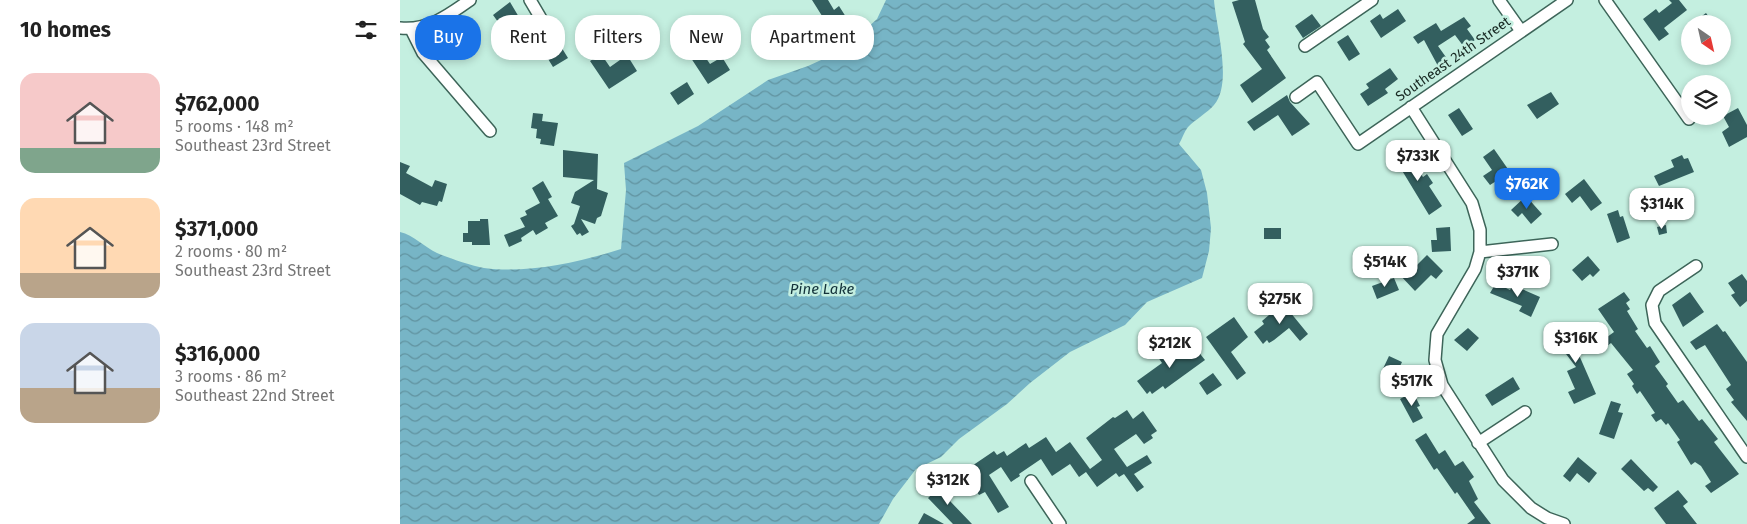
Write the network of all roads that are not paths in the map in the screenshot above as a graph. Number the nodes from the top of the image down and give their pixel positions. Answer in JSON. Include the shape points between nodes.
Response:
{"nodes":[{"id":1,"x":470,"y":0,"type":"edge"},
{"id":2,"x":530,"y":0,"type":"edge"},
{"id":3,"x":1372,"y":0,"type":"edge"},
{"id":4,"x":1499,"y":0,"type":"edge"},
{"id":5,"x":1567,"y":0,"type":"edge"},
{"id":6,"x":1605,"y":0,"type":"edge"},
{"id":7,"x":539,"y":15,"type":"edge"},
{"id":8,"x":406,"y":28,"type":"edge"},
{"id":9,"x":1521,"y":31,"type":"junction"},
{"id":10,"x":1305,"y":46,"type":"dead end"},
{"id":11,"x":1296,"y":97,"type":"dead end"},
{"id":12,"x":1411,"y":107,"type":"junction"},
{"id":13,"x":1681,"y":108,"type":"edge"},
{"id":14,"x":490,"y":131,"type":"dead end"},
{"id":15,"x":1552,"y":244,"type":"dead end"},
{"id":16,"x":1480,"y":252,"type":"junction"},
{"id":17,"x":1696,"y":266,"type":"dead end"},
{"id":18,"x":1525,"y":412,"type":"dead end"},
{"id":19,"x":1478,"y":443,"type":"junction"},
{"id":20,"x":1747,"y":457,"type":"edge"},
{"id":21,"x":1031,"y":481,"type":"dead end"},
{"id":22,"x":1060,"y":524,"type":"edge"},
{"id":23,"x":1564,"y":524,"type":"edge"}],
"edges":[{"from":1,"to":8,"type":"street","via":[[438,21]]},
{"from":2,"to":7,"type":"street"},
{"from":3,"to":10,"type":"street"},
{"from":4,"to":9,"type":"street"},
{"from":5,"to":9,"type":"street","name":"Southeast 24th Street"},
{"from":6,"to":13,"type":"street"},
{"from":8,"to":14,"type":"street","via":[[423,53]]},
{"from":9,"to":12,"type":"street","name":"Southeast 24th Street"},
{"from":11,"to":12,"type":"street","name":"Southeast 24th Street","via":[[1317,82],[1358,144]]},
{"from":12,"to":16,"type":"street","via":[[1472,203],[1480,230]]},
{"from":15,"to":16,"type":"street"},
{"from":16,"to":19,"type":"street","via":[[1466,288],[1443,321],[1435,344],[1437,371],[1442,385]]},
{"from":17,"to":20,"type":"street","via":[[1659,291],[1652,305],[1655,323]]},
{"from":18,"to":19,"type":"street"},
{"from":19,"to":23,"type":"street","via":[[1503,480],[1531,508]]},
{"from":21,"to":22,"type":"street"}]}
